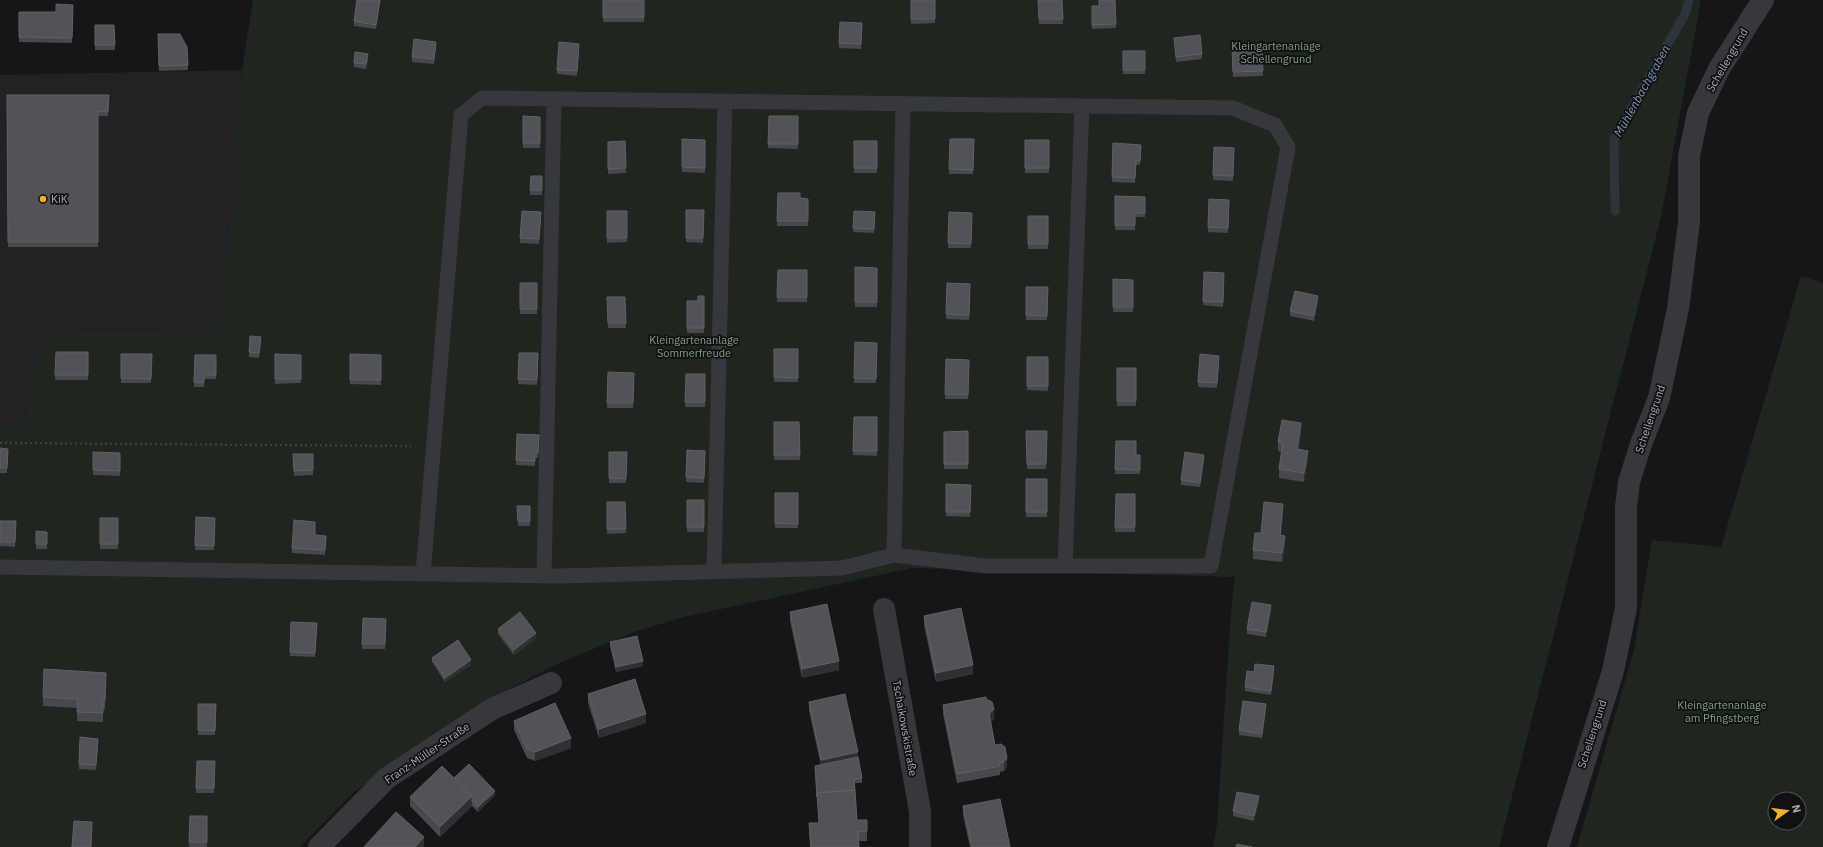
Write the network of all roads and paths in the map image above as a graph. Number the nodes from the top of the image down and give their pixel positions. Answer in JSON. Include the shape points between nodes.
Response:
{"nodes":[{"id":1,"x":1763,"y":0,"type":"edge"},
{"id":2,"x":554,"y":99,"type":"junction"},
{"id":3,"x":725,"y":101,"type":"junction"},
{"id":4,"x":903,"y":104,"type":"junction"},
{"id":5,"x":1082,"y":106,"type":"junction"},
{"id":6,"x":0,"y":443,"type":"edge"},
{"id":7,"x":434,"y":446,"type":"junction"},
{"id":8,"x":894,"y":555,"type":"junction"},
{"id":9,"x":1065,"y":566,"type":"junction"},
{"id":10,"x":0,"y":568,"type":"edge"},
{"id":11,"x":714,"y":571,"type":"junction"},
{"id":12,"x":423,"y":574,"type":"junction"},
{"id":13,"x":544,"y":576,"type":"junction"},
{"id":14,"x":884,"y":609,"type":"dead end"},
{"id":15,"x":551,"y":683,"type":"dead end"},
{"id":16,"x":319,"y":847,"type":"edge"},
{"id":17,"x":920,"y":847,"type":"edge"},
{"id":18,"x":1558,"y":847,"type":"edge"}],
"edges":[{"from":1,"to":18,"type":"street","name":"Schellengrund","via":[[1719,69],[1698,113],[1689,156],[1689,222],[1678,309],[1660,398],[1629,482],[1626,508],[1626,608],[1613,671]]},
{"from":2,"to":3,"type":"lane"},
{"from":2,"to":7,"type":"lane","via":[[482,98],[461,115]]},
{"from":2,"to":13,"type":"lane"},
{"from":3,"to":4,"type":"lane"},
{"from":3,"to":11,"type":"lane"},
{"from":4,"to":5,"type":"lane"},
{"from":4,"to":8,"type":"lane"},
{"from":5,"to":9,"type":"lane"},
{"from":5,"to":9,"type":"lane","via":[[1233,108],[1275,124],[1288,147],[1211,566]]},
{"from":6,"to":7,"type":"path"},
{"from":7,"to":12,"type":"lane"},
{"from":8,"to":9,"type":"lane","via":[[986,566]]},
{"from":8,"to":11,"type":"lane","via":[[842,568]]},
{"from":10,"to":12,"type":"lane"},
{"from":11,"to":13,"type":"lane"},
{"from":12,"to":13,"type":"lane"},
{"from":14,"to":17,"type":"street","name":"Tschaikowskistraße","via":[[920,811]]},
{"from":15,"to":16,"type":"street","name":"Franz-Müller-Straße","via":[[492,709],[387,778]]}]}
